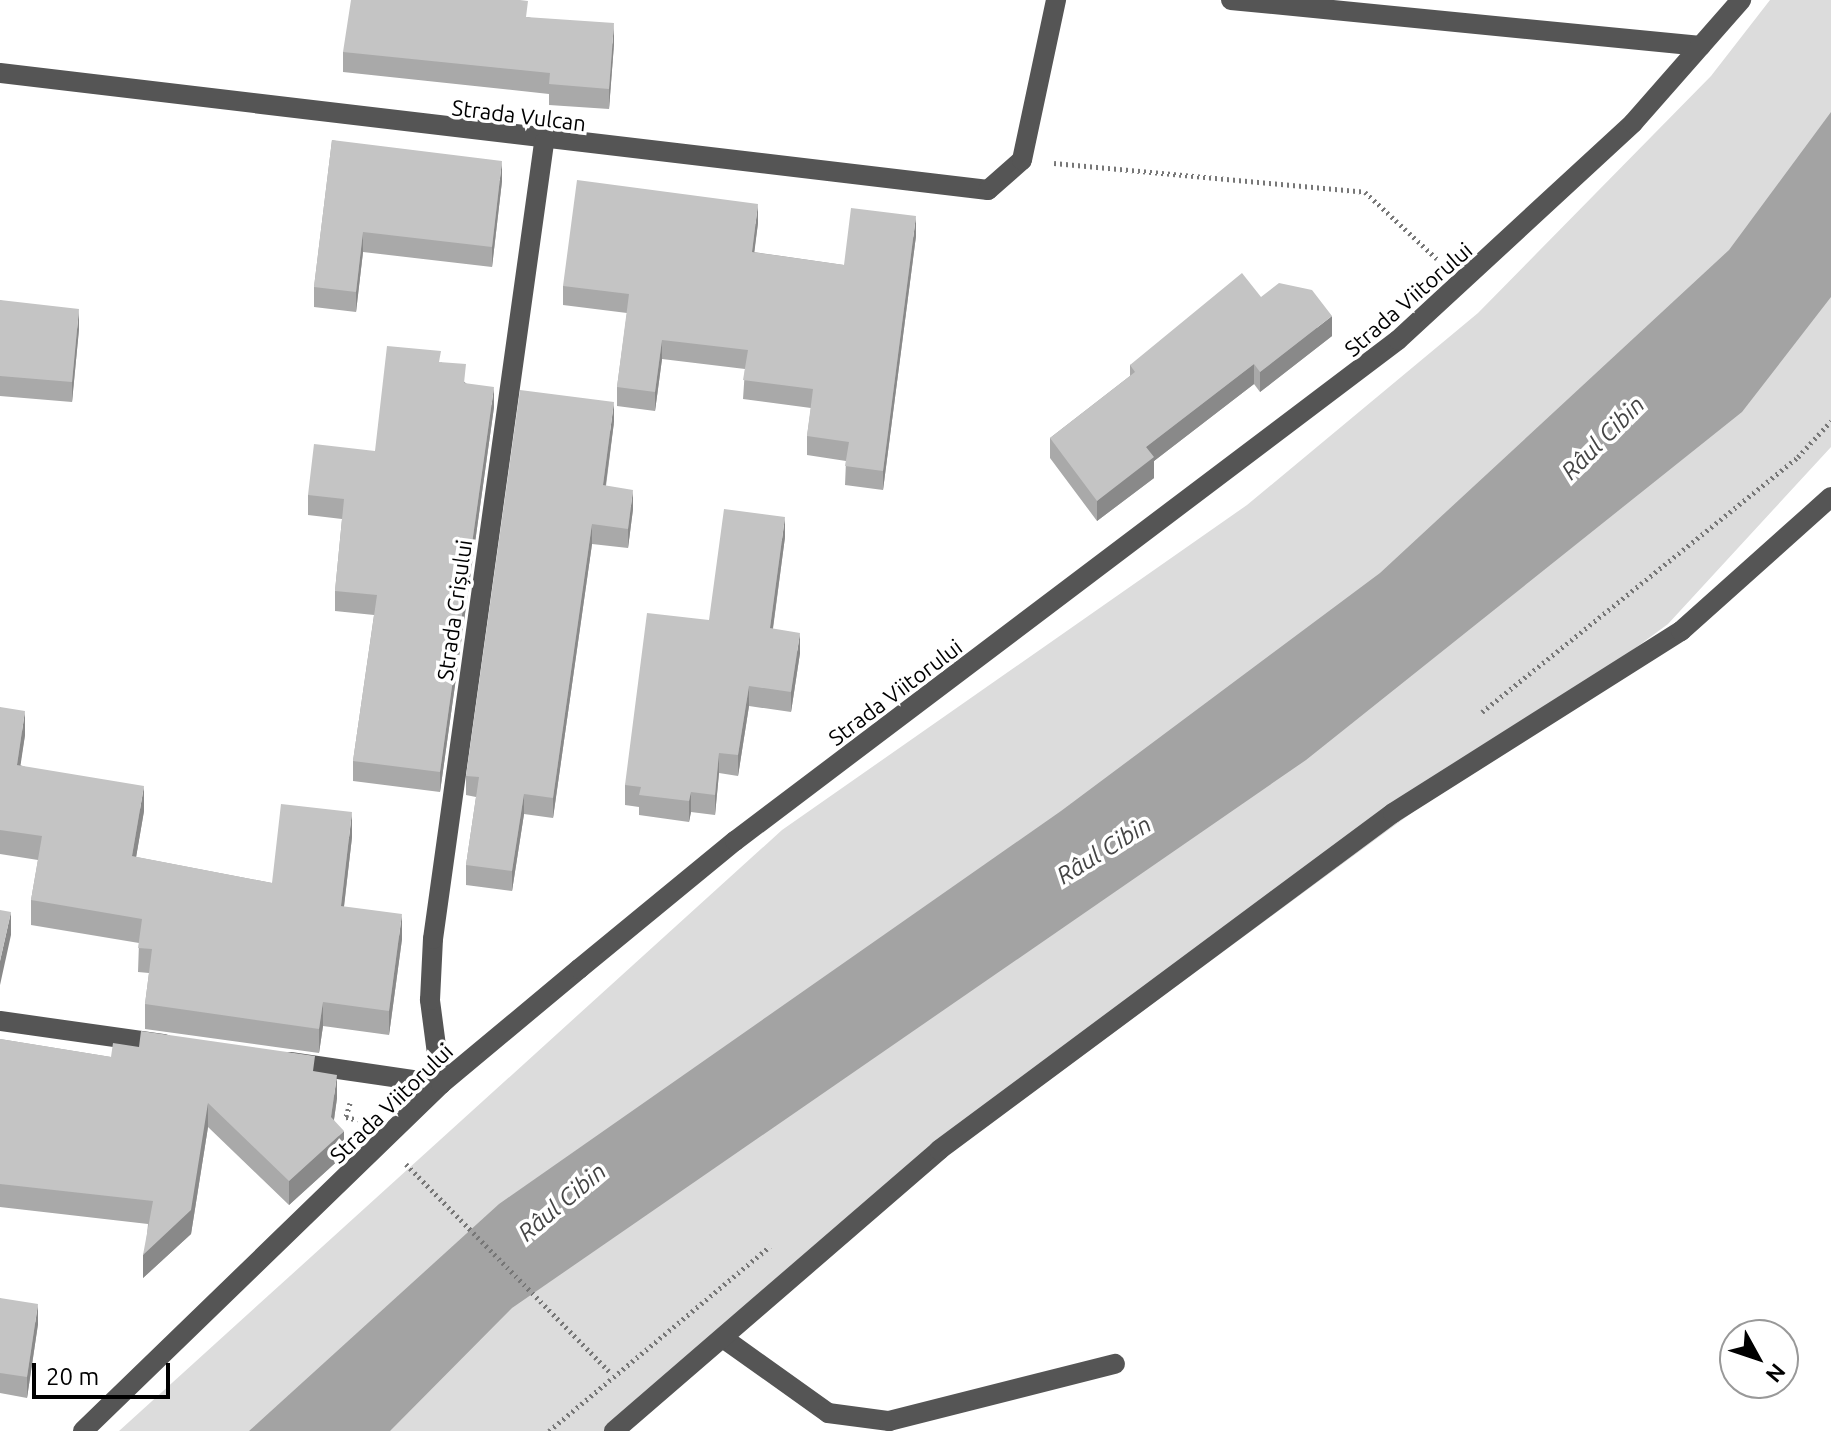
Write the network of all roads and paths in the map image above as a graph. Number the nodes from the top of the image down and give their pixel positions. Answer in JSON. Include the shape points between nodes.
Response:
{"nodes":[{"id":1,"x":1056,"y":0,"type":"edge"},
{"id":2,"x":1231,"y":0,"type":"edge"},
{"id":3,"x":1741,"y":0,"type":"edge"},
{"id":4,"x":1701,"y":46,"type":"junction"},
{"id":5,"x":0,"y":73,"type":"edge"},
{"id":6,"x":544,"y":143,"type":"junction"},
{"id":7,"x":1022,"y":160,"type":"junction"},
{"id":8,"x":1464,"y":284,"type":"junction"},
{"id":9,"x":1831,"y":497,"type":"edge"},
{"id":10,"x":0,"y":1021,"type":"edge"},
{"id":11,"x":187,"y":1047,"type":"edge"},
{"id":12,"x":265,"y":1058,"type":"edge"},
{"id":13,"x":441,"y":1084,"type":"junction"},
{"id":14,"x":416,"y":1174,"type":"dead end"},
{"id":15,"x":723,"y":1338,"type":"junction"},
{"id":16,"x":1115,"y":1364,"type":"dead end"},
{"id":17,"x":612,"y":1374,"type":"dead end"},
{"id":18,"x":83,"y":1431,"type":"edge"},
{"id":19,"x":614,"y":1431,"type":"edge"}],
"edges":[{"from":1,"to":7,"type":"street"},
{"from":2,"to":4,"type":"street"},
{"from":3,"to":4,"type":"street","name":"Strada Viitorului"},
{"from":4,"to":8,"type":"street","name":"Strada Viitorului","via":[[1633,123]]},
{"from":5,"to":6,"type":"street","name":"Strada Vulcan"},
{"from":6,"to":7,"type":"street","name":"Strada Vulcan","via":[[988,190]]},
{"from":6,"to":13,"type":"street","name":"Strada Crișului","via":[[433,939],[430,1000]]},
{"from":7,"to":8,"type":"path","via":[[1365,192]]},
{"from":8,"to":13,"type":"street","name":"Strada Viitorului","via":[[1230,474],[735,841]]},
{"from":9,"to":15,"type":"street","via":[[1681,631],[1393,813],[939,1150]]},
{"from":10,"to":11,"type":"street"},
{"from":12,"to":13,"type":"street"},
{"from":13,"to":18,"type":"street","name":"Strada Viitorului"},
{"from":14,"to":17,"type":"path"},
{"from":15,"to":16,"type":"street","via":[[828,1413],[889,1421]]},
{"from":15,"to":19,"type":"street"}]}
